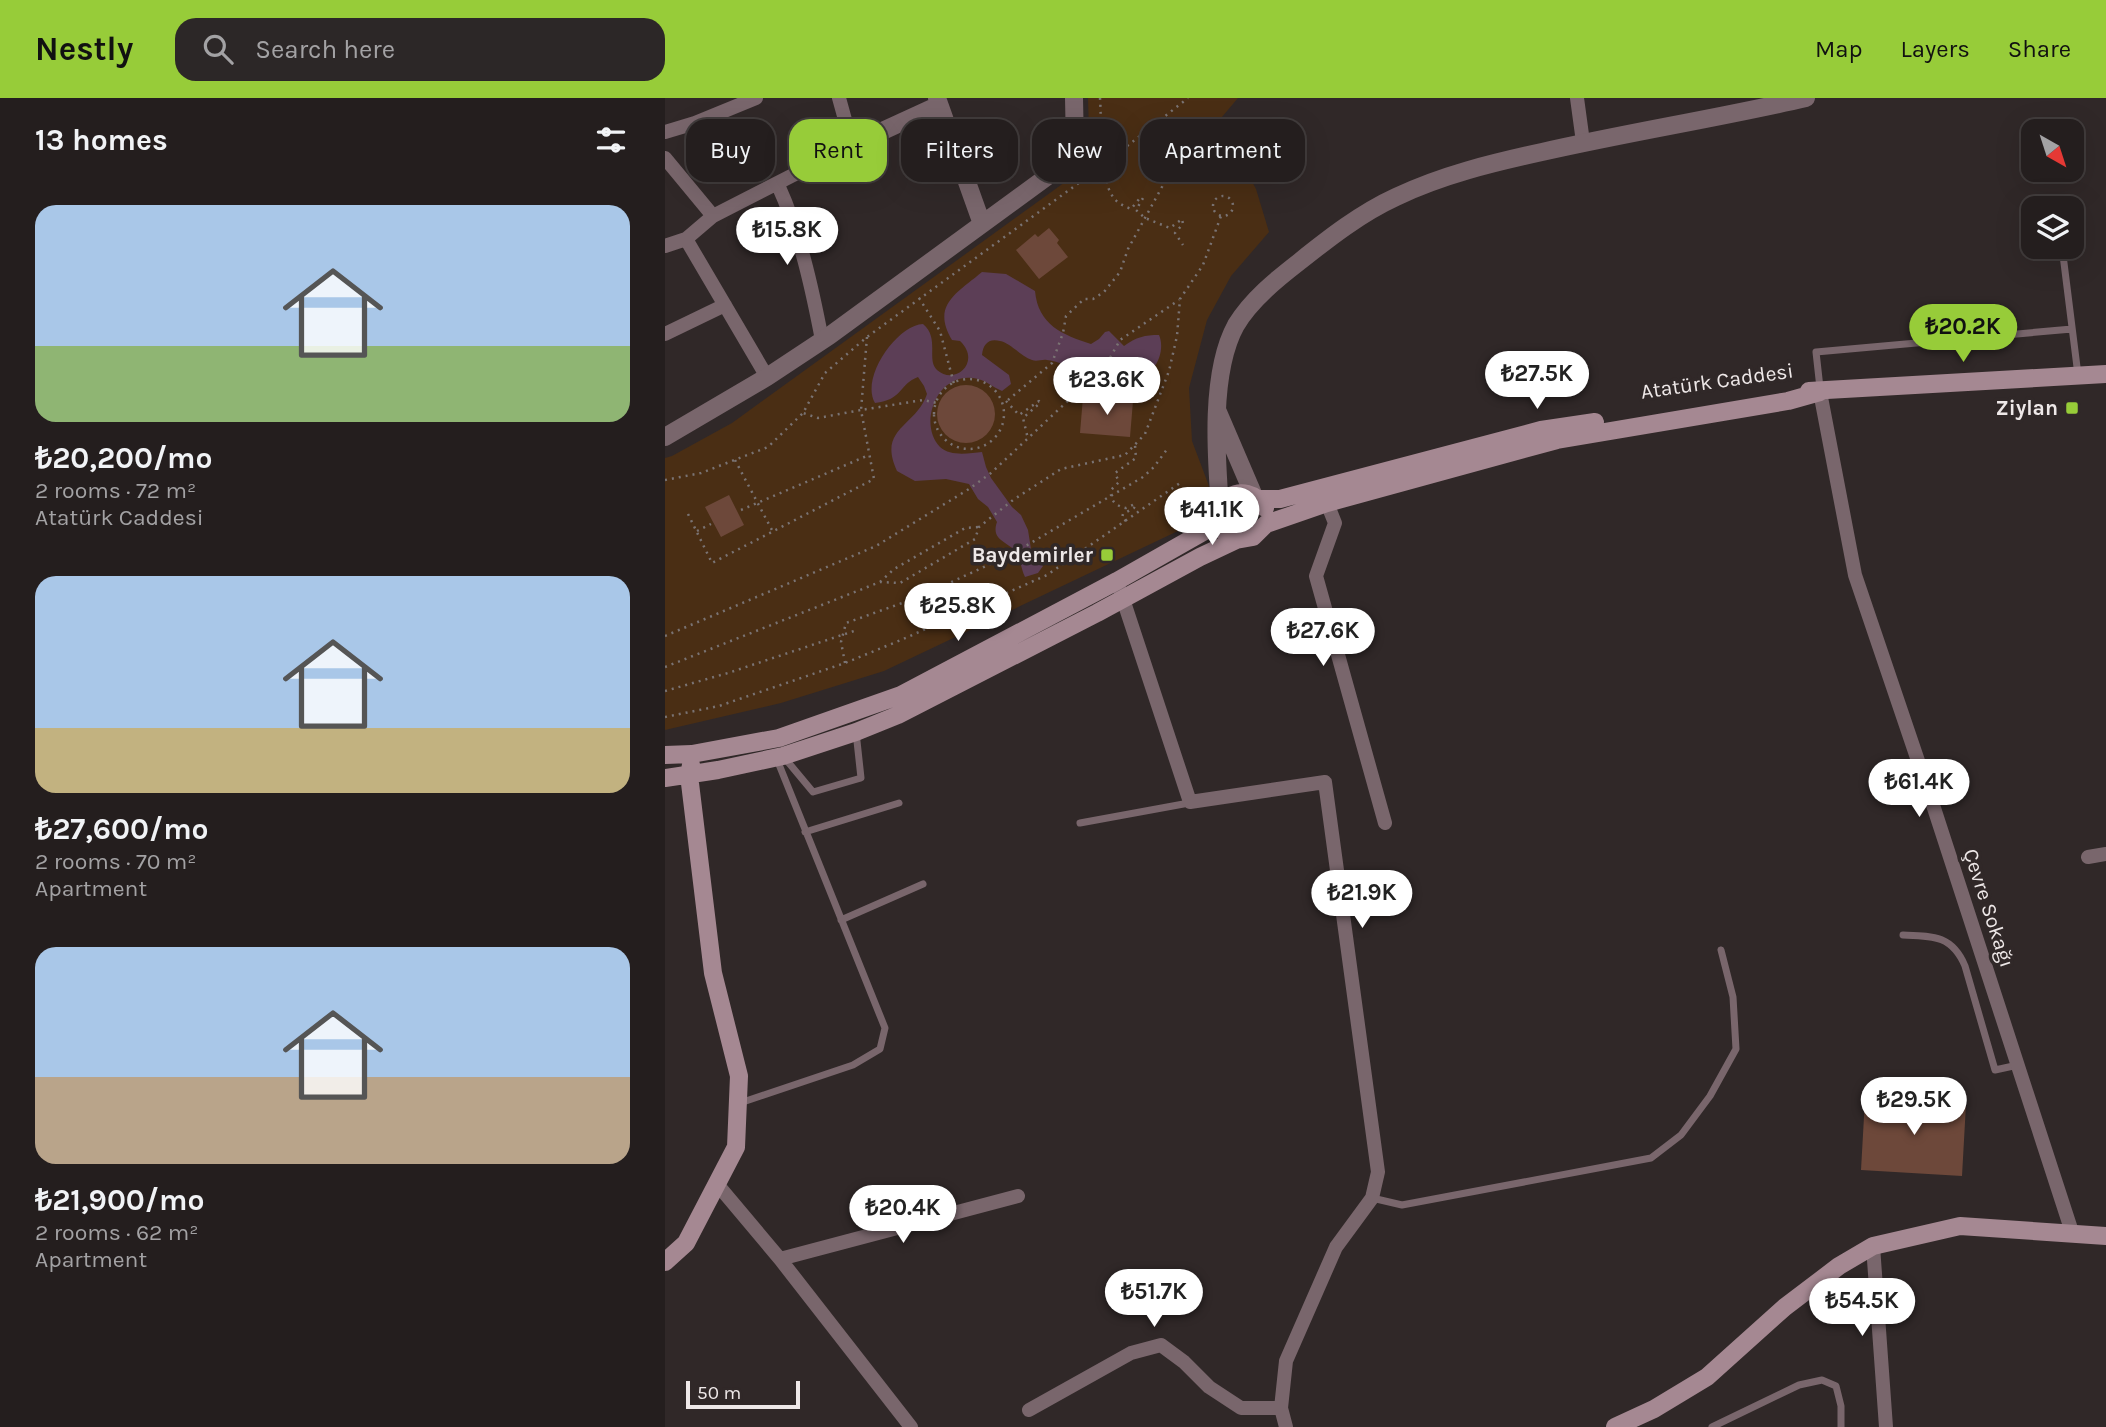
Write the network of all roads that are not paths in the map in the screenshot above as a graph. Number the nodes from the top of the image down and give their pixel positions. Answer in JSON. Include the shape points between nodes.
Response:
{"nodes":[{"id":1,"x":755,"y":98,"type":"edge"},
{"id":2,"x":839,"y":98,"type":"edge"},
{"id":3,"x":1074,"y":98,"type":"edge"},
{"id":4,"x":1577,"y":98,"type":"edge"},
{"id":5,"x":1806,"y":98,"type":"edge"},
{"id":6,"x":938,"y":102,"type":"edge"},
{"id":7,"x":845,"y":119,"type":"edge"},
{"id":8,"x":887,"y":128,"type":"edge"},
{"id":9,"x":665,"y":132,"type":"edge"},
{"id":10,"x":1583,"y":142,"type":"junction"},
{"id":11,"x":665,"y":158,"type":"edge"},
{"id":12,"x":789,"y":179,"type":"edge"},
{"id":13,"x":778,"y":185,"type":"junction"},
{"id":14,"x":713,"y":216,"type":"junction"},
{"id":15,"x":982,"y":224,"type":"junction"},
{"id":16,"x":686,"y":239,"type":"junction"},
{"id":17,"x":665,"y":246,"type":"edge"},
{"id":18,"x":2063,"y":259,"type":"edge"},
{"id":19,"x":725,"y":305,"type":"junction"},
{"id":20,"x":2072,"y":329,"type":"junction"},
{"id":21,"x":665,"y":334,"type":"edge"},
{"id":22,"x":822,"y":340,"type":"junction"},
{"id":23,"x":2106,"y":374,"type":"edge"},
{"id":24,"x":2078,"y":376,"type":"junction"},
{"id":25,"x":767,"y":377,"type":"junction"},
{"id":26,"x":1820,"y":392,"type":"junction"},
{"id":27,"x":1218,"y":412,"type":"junction"},
{"id":28,"x":665,"y":437,"type":"edge"},
{"id":29,"x":1257,"y":498,"type":"junction"},
{"id":30,"x":1327,"y":503,"type":"junction"},
{"id":31,"x":1220,"y":515,"type":"junction"},
{"id":32,"x":1266,"y":524,"type":"junction"},
{"id":33,"x":1236,"y":540,"type":"junction"},
{"id":34,"x":1117,"y":581,"type":"junction"},
{"id":35,"x":1122,"y":599,"type":"junction"},
{"id":36,"x":856,"y":732,"type":"junction"},
{"id":37,"x":692,"y":754,"type":"junction"},
{"id":38,"x":665,"y":755,"type":"edge"},
{"id":39,"x":780,"y":756,"type":"junction"},
{"id":40,"x":689,"y":775,"type":"junction"},
{"id":41,"x":665,"y":778,"type":"edge"},
{"id":42,"x":1190,"y":802,"type":"junction"},
{"id":43,"x":899,"y":803,"type":"dead end"},
{"id":44,"x":1080,"y":823,"type":"dead end"},
{"id":45,"x":1385,"y":823,"type":"dead end"},
{"id":46,"x":805,"y":832,"type":"junction"},
{"id":47,"x":2106,"y":854,"type":"edge"},
{"id":48,"x":2088,"y":857,"type":"dead end"},
{"id":49,"x":923,"y":884,"type":"dead end"},
{"id":50,"x":841,"y":920,"type":"junction"},
{"id":51,"x":1903,"y":935,"type":"dead end"},
{"id":52,"x":1721,"y":950,"type":"dead end"},
{"id":53,"x":2018,"y":1065,"type":"junction"},
{"id":54,"x":738,"y":1104,"type":"junction"},
{"id":55,"x":717,"y":1184,"type":"junction"},
{"id":56,"x":1018,"y":1196,"type":"dead end"},
{"id":57,"x":1372,"y":1198,"type":"junction"},
{"id":58,"x":2072,"y":1232,"type":"junction"},
{"id":59,"x":2106,"y":1236,"type":"edge"},
{"id":60,"x":1873,"y":1246,"type":"junction"},
{"id":61,"x":780,"y":1259,"type":"junction"},
{"id":62,"x":665,"y":1262,"type":"edge"},
{"id":63,"x":1281,"y":1408,"type":"junction"},
{"id":64,"x":1029,"y":1410,"type":"dead end"},
{"id":65,"x":911,"y":1427,"type":"edge"},
{"id":66,"x":1286,"y":1427,"type":"edge"},
{"id":67,"x":1615,"y":1427,"type":"edge"},
{"id":68,"x":1712,"y":1427,"type":"edge"},
{"id":69,"x":1841,"y":1427,"type":"edge"},
{"id":70,"x":1886,"y":1427,"type":"edge"}],
"edges":[{"from":1,"to":9,"type":"street"},
{"from":2,"to":7,"type":"street"},
{"from":3,"to":15,"type":"street","via":[[1075,147],[1063,165]]},
{"from":4,"to":10,"type":"street"},
{"from":5,"to":10,"type":"street"},
{"from":6,"to":8,"type":"street"},
{"from":6,"to":15,"type":"street"},
{"from":10,"to":27,"type":"street","via":[[1436,180],[1373,209],[1325,241],[1285,273],[1237,325],[1227,346]]},
{"from":11,"to":14,"type":"street"},
{"from":12,"to":13,"type":"street"},
{"from":13,"to":14,"type":"street"},
{"from":13,"to":22,"type":"street","via":[[814,297]]},
{"from":14,"to":16,"type":"street"},
{"from":15,"to":22,"type":"street"},
{"from":16,"to":17,"type":"street"},
{"from":16,"to":19,"type":"street"},
{"from":18,"to":20,"type":"lane"},
{"from":19,"to":21,"type":"street"},
{"from":19,"to":25,"type":"street"},
{"from":20,"to":24,"type":"lane"},
{"from":20,"to":26,"type":"lane","via":[[1816,352]]},
{"from":22,"to":25,"type":"street"},
{"from":23,"to":24,"type":"main road","name":"Atatürk Caddesi"},
{"from":24,"to":26,"type":"main road","name":"Atatürk Caddesi"},
{"from":25,"to":28,"type":"street"},
{"from":26,"to":29,"type":"main road","name":"Atatürk Caddesi","via":[[1788,390],[1541,430],[1280,499]]},
{"from":26,"to":30,"type":"main road","via":[[1557,440]]},
{"from":26,"to":53,"type":"street","name":"Çevre Sokağı","via":[[1855,575]]},
{"from":27,"to":29,"type":"street"},
{"from":27,"to":31,"type":"street"},
{"from":29,"to":31,"type":"main road","via":[[1233,494]]},
{"from":29,"to":32,"type":"main road","via":[[1265,506]]},
{"from":30,"to":32,"type":"main road"},
{"from":30,"to":45,"type":"street","via":[[1335,523],[1316,576]]},
{"from":31,"to":33,"type":"main road","via":[[1223,531]]},
{"from":31,"to":34,"type":"main road"},
{"from":32,"to":33,"type":"main road","via":[[1253,537]]},
{"from":33,"to":35,"type":"main road"},
{"from":34,"to":35,"type":"street"},
{"from":34,"to":37,"type":"main road","via":[[882,703],[779,738]]},
{"from":35,"to":36,"type":"main road","via":[[898,715]]},
{"from":35,"to":42,"type":"street"},
{"from":36,"to":39,"type":"main road"},
{"from":36,"to":39,"type":"lane","via":[[861,778],[813,792]]},
{"from":37,"to":38,"type":"main road"},
{"from":37,"to":40,"type":"main road"},
{"from":39,"to":40,"type":"main road"},
{"from":39,"to":46,"type":"lane"},
{"from":40,"to":41,"type":"main road"},
{"from":40,"to":54,"type":"main road","via":[[713,974],[739,1076]]},
{"from":42,"to":44,"type":"lane"},
{"from":42,"to":57,"type":"street","via":[[1325,782],[1378,1172]]},
{"from":43,"to":46,"type":"lane"},
{"from":46,"to":50,"type":"lane"},
{"from":47,"to":48,"type":"street"},
{"from":49,"to":50,"type":"lane"},
{"from":50,"to":54,"type":"lane","via":[[885,1028],[880,1049],[853,1065]]},
{"from":51,"to":53,"type":"lane","via":[[1935,937],[1953,947],[1965,966],[1996,1070]]},
{"from":52,"to":57,"type":"lane","via":[[1733,997],[1736,1049],[1681,1135],[1651,1158],[1402,1205]]},
{"from":53,"to":58,"type":"street","name":"Çevre Sokağı"},
{"from":54,"to":55,"type":"main road","via":[[736,1147]]},
{"from":55,"to":61,"type":"street"},
{"from":55,"to":62,"type":"main road","via":[[685,1243]]},
{"from":56,"to":61,"type":"street"},
{"from":57,"to":63,"type":"street","via":[[1336,1247],[1286,1361]]},
{"from":58,"to":59,"type":"main road"},
{"from":58,"to":60,"type":"main road","via":[[1960,1226]]},
{"from":60,"to":67,"type":"main road","via":[[1785,1307],[1707,1377]]},
{"from":60,"to":70,"type":"street"},
{"from":61,"to":65,"type":"street"},
{"from":63,"to":64,"type":"street","via":[[1241,1408],[1161,1345],[1131,1353]]},
{"from":63,"to":66,"type":"street"},
{"from":68,"to":69,"type":"lane","via":[[1800,1385],[1822,1380],[1836,1386]]}]}
